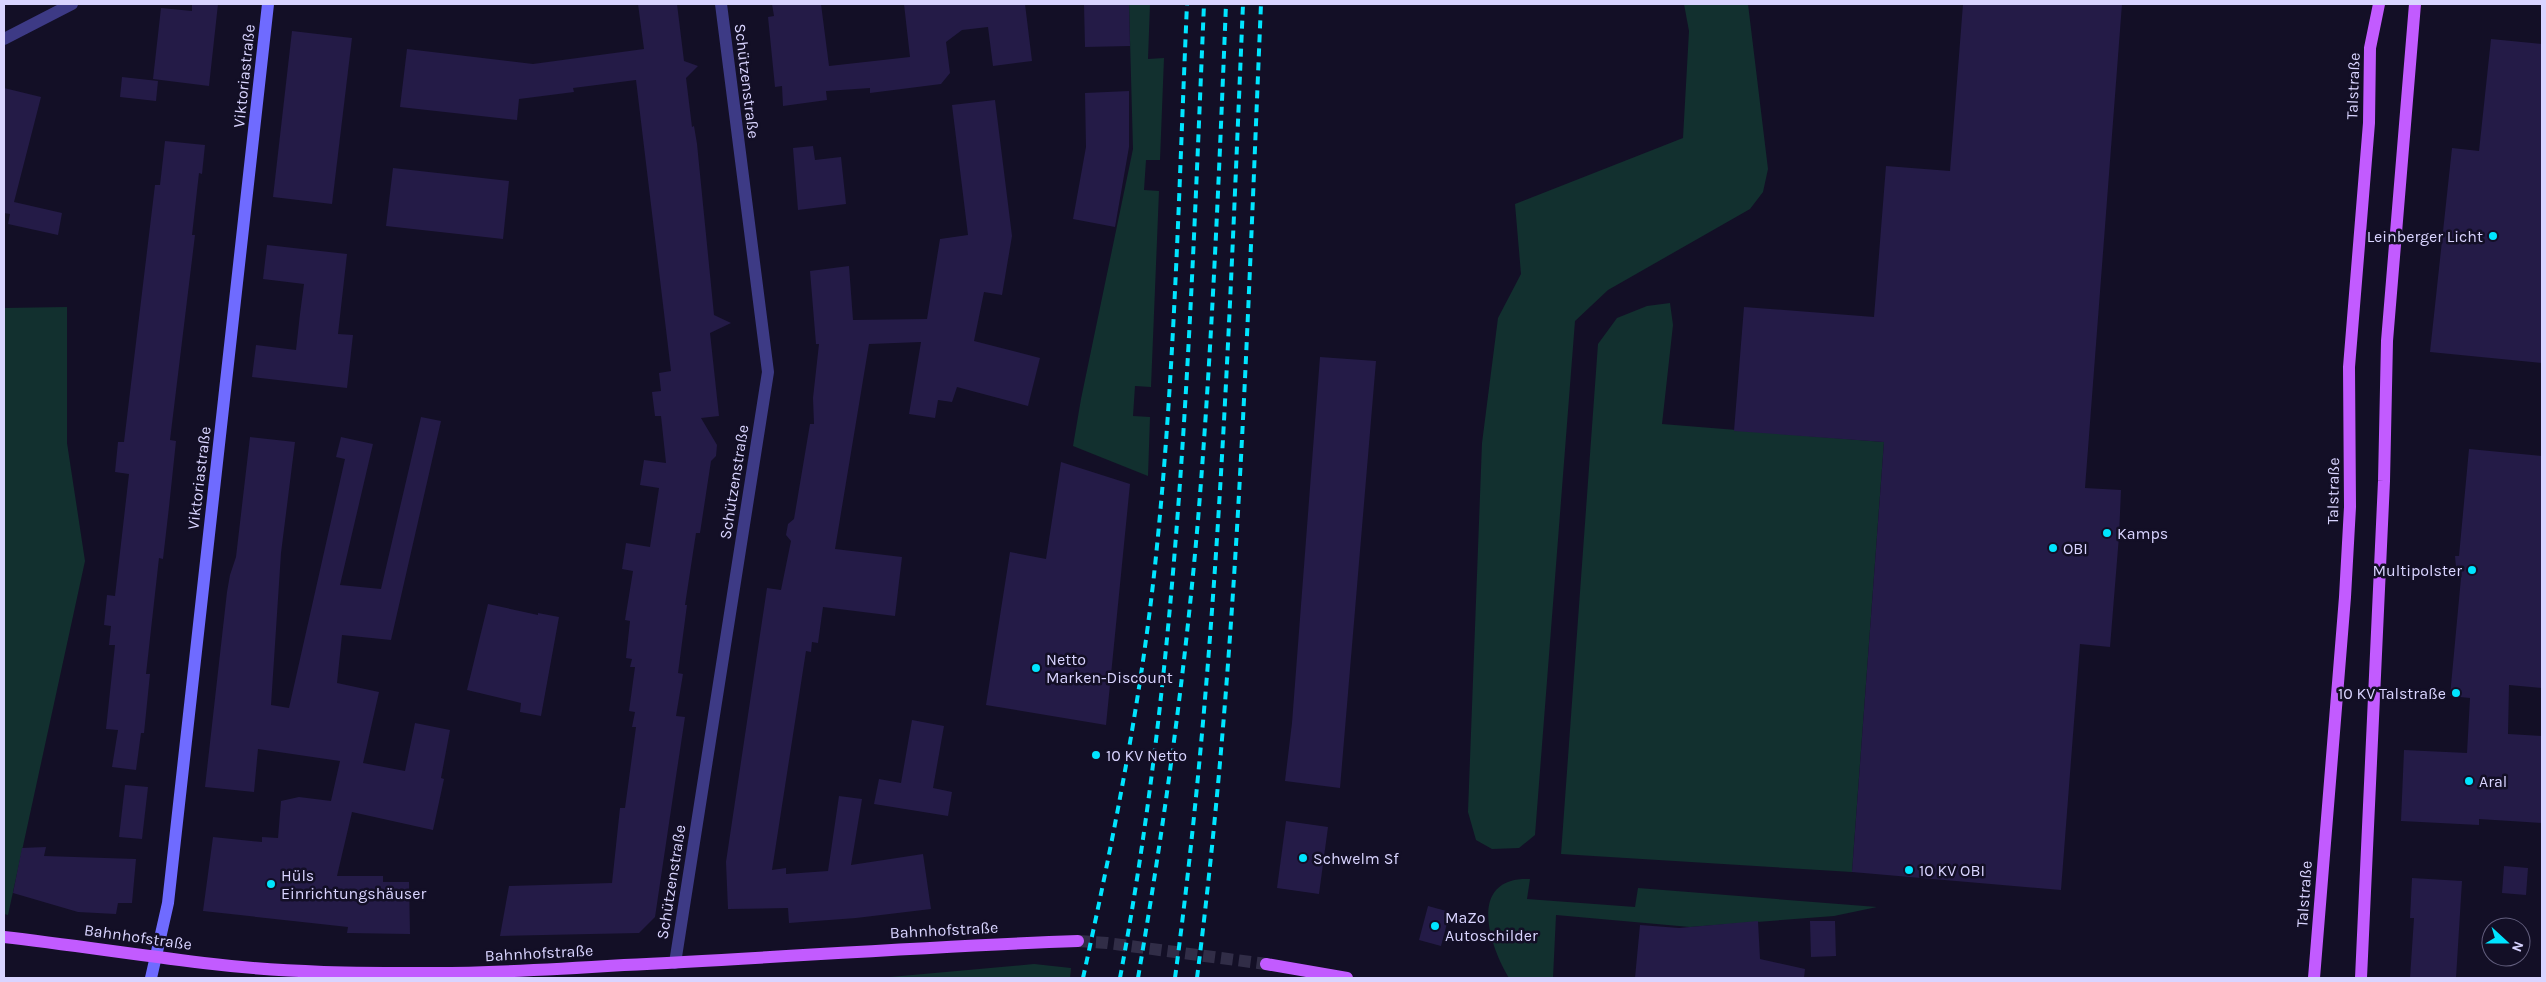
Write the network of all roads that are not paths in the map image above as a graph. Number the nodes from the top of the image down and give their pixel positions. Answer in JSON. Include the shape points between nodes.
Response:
{"nodes":[{"id":1,"x":72,"y":4,"type":"edge"},
{"id":2,"x":268,"y":4,"type":"edge"},
{"id":3,"x":721,"y":4,"type":"edge"},
{"id":4,"x":2378,"y":4,"type":"edge"},
{"id":5,"x":2415,"y":4,"type":"edge"},
{"id":6,"x":4,"y":39,"type":"edge"},
{"id":7,"x":4,"y":937,"type":"edge"},
{"id":8,"x":1078,"y":942,"type":"tunnel mouth"},
{"id":9,"x":157,"y":955,"type":"junction"},
{"id":10,"x":675,"y":963,"type":"junction"},
{"id":11,"x":1266,"y":964,"type":"tunnel mouth"},
{"id":12,"x":515,"y":975,"type":"edge"},
{"id":13,"x":151,"y":978,"type":"edge"},
{"id":14,"x":1347,"y":978,"type":"edge"},
{"id":15,"x":2314,"y":978,"type":"edge"},
{"id":16,"x":2361,"y":978,"type":"edge"}],
"edges":[{"from":1,"to":6,"type":"street"},
{"from":2,"to":9,"type":"main road","name":"Viktoriastraße","via":[[168,903]]},
{"from":3,"to":10,"type":"street","name":"Schützenstraße","via":[[768,372]]},
{"from":4,"to":15,"type":"main road","name":"Talstraße","via":[[2370,48],[2369,123],[2349,367],[2350,507]]},
{"from":5,"to":16,"type":"main road","via":[[2387,342],[2384,481]]},
{"from":7,"to":9,"type":"main road","name":"Bahnhofstraße"},
{"from":8,"to":10,"type":"main road","name":"Bahnhofstraße","via":[[954,945]]},
{"from":9,"to":12,"type":"main road","name":"Bahnhofstraße","via":[[268,968]]},
{"from":9,"to":13,"type":"main road","name":"Viktoriastraße"},
{"from":10,"to":12,"type":"main road","name":"Bahnhofstraße"},
{"from":11,"to":14,"type":"main road"}]}
